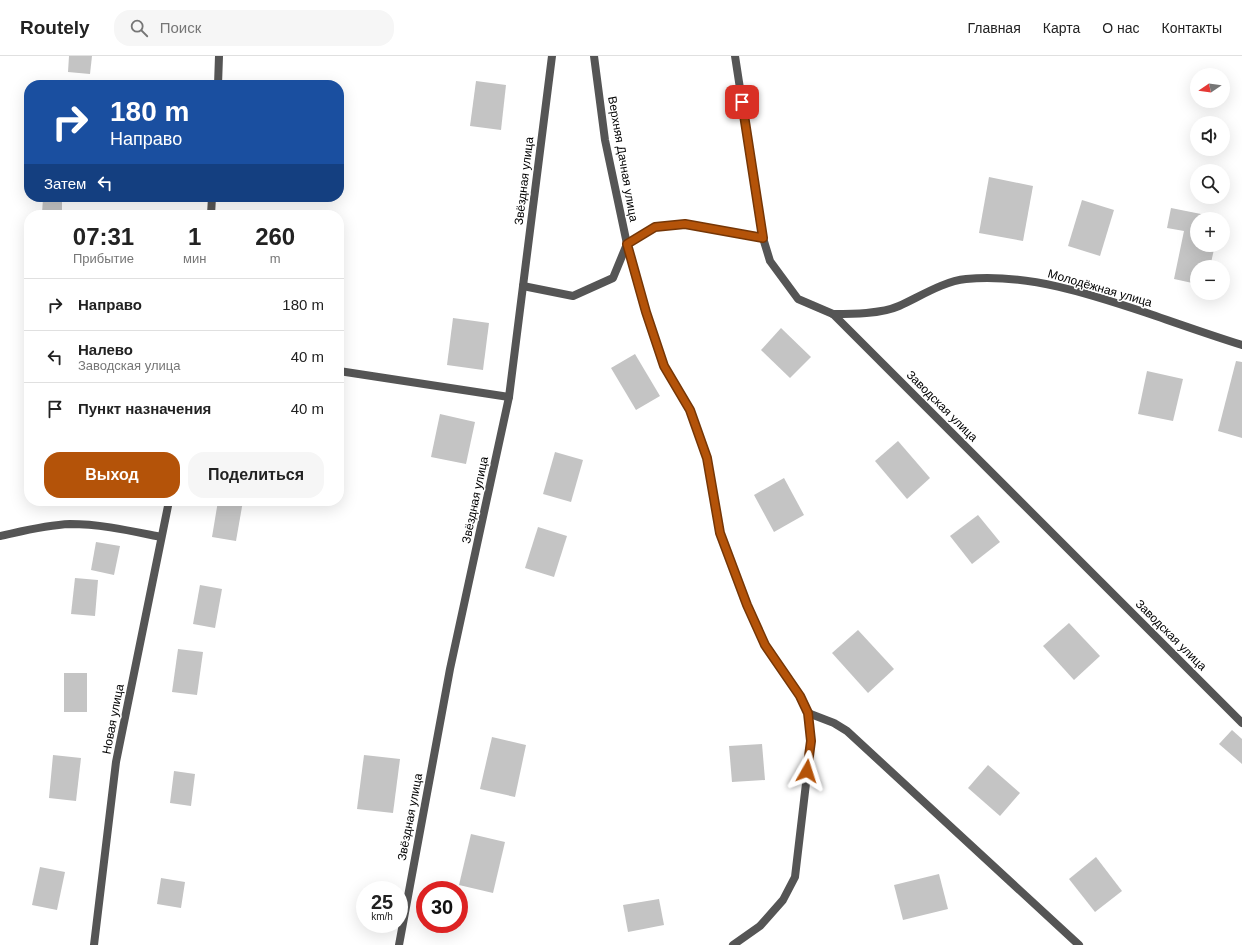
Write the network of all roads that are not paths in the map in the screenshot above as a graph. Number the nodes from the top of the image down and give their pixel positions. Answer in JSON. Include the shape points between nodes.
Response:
{"nodes":[{"id":1,"x":219,"y":56,"type":"edge"},
{"id":2,"x":552,"y":56,"type":"edge"},
{"id":3,"x":594,"y":56,"type":"edge"},
{"id":4,"x":735,"y":56,"type":"edge"},
{"id":5,"x":218,"y":80,"type":"edge"},
{"id":6,"x":763,"y":238,"type":"junction"},
{"id":7,"x":627,"y":244,"type":"junction"},
{"id":8,"x":523,"y":286,"type":"junction"},
{"id":9,"x":833,"y":314,"type":"junction"},
{"id":10,"x":1242,"y":345,"type":"edge"},
{"id":11,"x":344,"y":372,"type":"edge"},
{"id":12,"x":509,"y":397,"type":"junction"},
{"id":13,"x":168,"y":506,"type":"edge"},
{"id":14,"x":0,"y":536,"type":"edge"},
{"id":15,"x":161,"y":537,"type":"junction"},
{"id":16,"x":808,"y":713,"type":"junction"},
{"id":17,"x":1242,"y":723,"type":"edge"},
{"id":18,"x":94,"y":945,"type":"edge"},
{"id":19,"x":399,"y":945,"type":"edge"},
{"id":20,"x":733,"y":945,"type":"edge"},
{"id":21,"x":1080,"y":945,"type":"edge"}],
"edges":[{"from":1,"to":5,"type":"street"},
{"from":2,"to":8,"type":"street","name":"Звёздная улица"},
{"from":3,"to":7,"type":"street","name":"Верхняя Дачная улица","via":[[605,140]]},
{"from":4,"to":6,"type":"street","name":"Заводская улица"},
{"from":6,"to":7,"type":"street","via":[[685,224],[655,227]]},
{"from":6,"to":9,"type":"street","name":"Заводская улица","via":[[770,261],[798,299]]},
{"from":7,"to":8,"type":"street","via":[[613,278],[573,296]]},
{"from":7,"to":16,"type":"street","name":"Верхняя Дачная улица","via":[[664,366],[690,410],[707,458],[720,533],[747,605],[765,645],[800,696]]},
{"from":8,"to":12,"type":"street","name":"Звёздная улица"},
{"from":9,"to":10,"type":"street","name":"Молодёжная улица","via":[[864,314],[898,307],[931,290],[965,278],[1001,278],[1044,284],[1105,299]]},
{"from":9,"to":17,"type":"street","name":"Заводская улица"},
{"from":11,"to":12,"type":"street"},
{"from":12,"to":19,"type":"street","name":"Звёздная улица","via":[[450,669]]},
{"from":13,"to":15,"type":"street","name":"Новая улица"},
{"from":14,"to":15,"type":"street","via":[[32,528],[70,524],[119,528]]},
{"from":15,"to":18,"type":"street","name":"Новая улица","via":[[116,762]]},
{"from":16,"to":20,"type":"street","name":"Верхняя Дачная улица","via":[[811,741],[795,877],[783,900],[760,926]]},
{"from":16,"to":21,"type":"street","via":[[834,722],[847,731]]}]}
